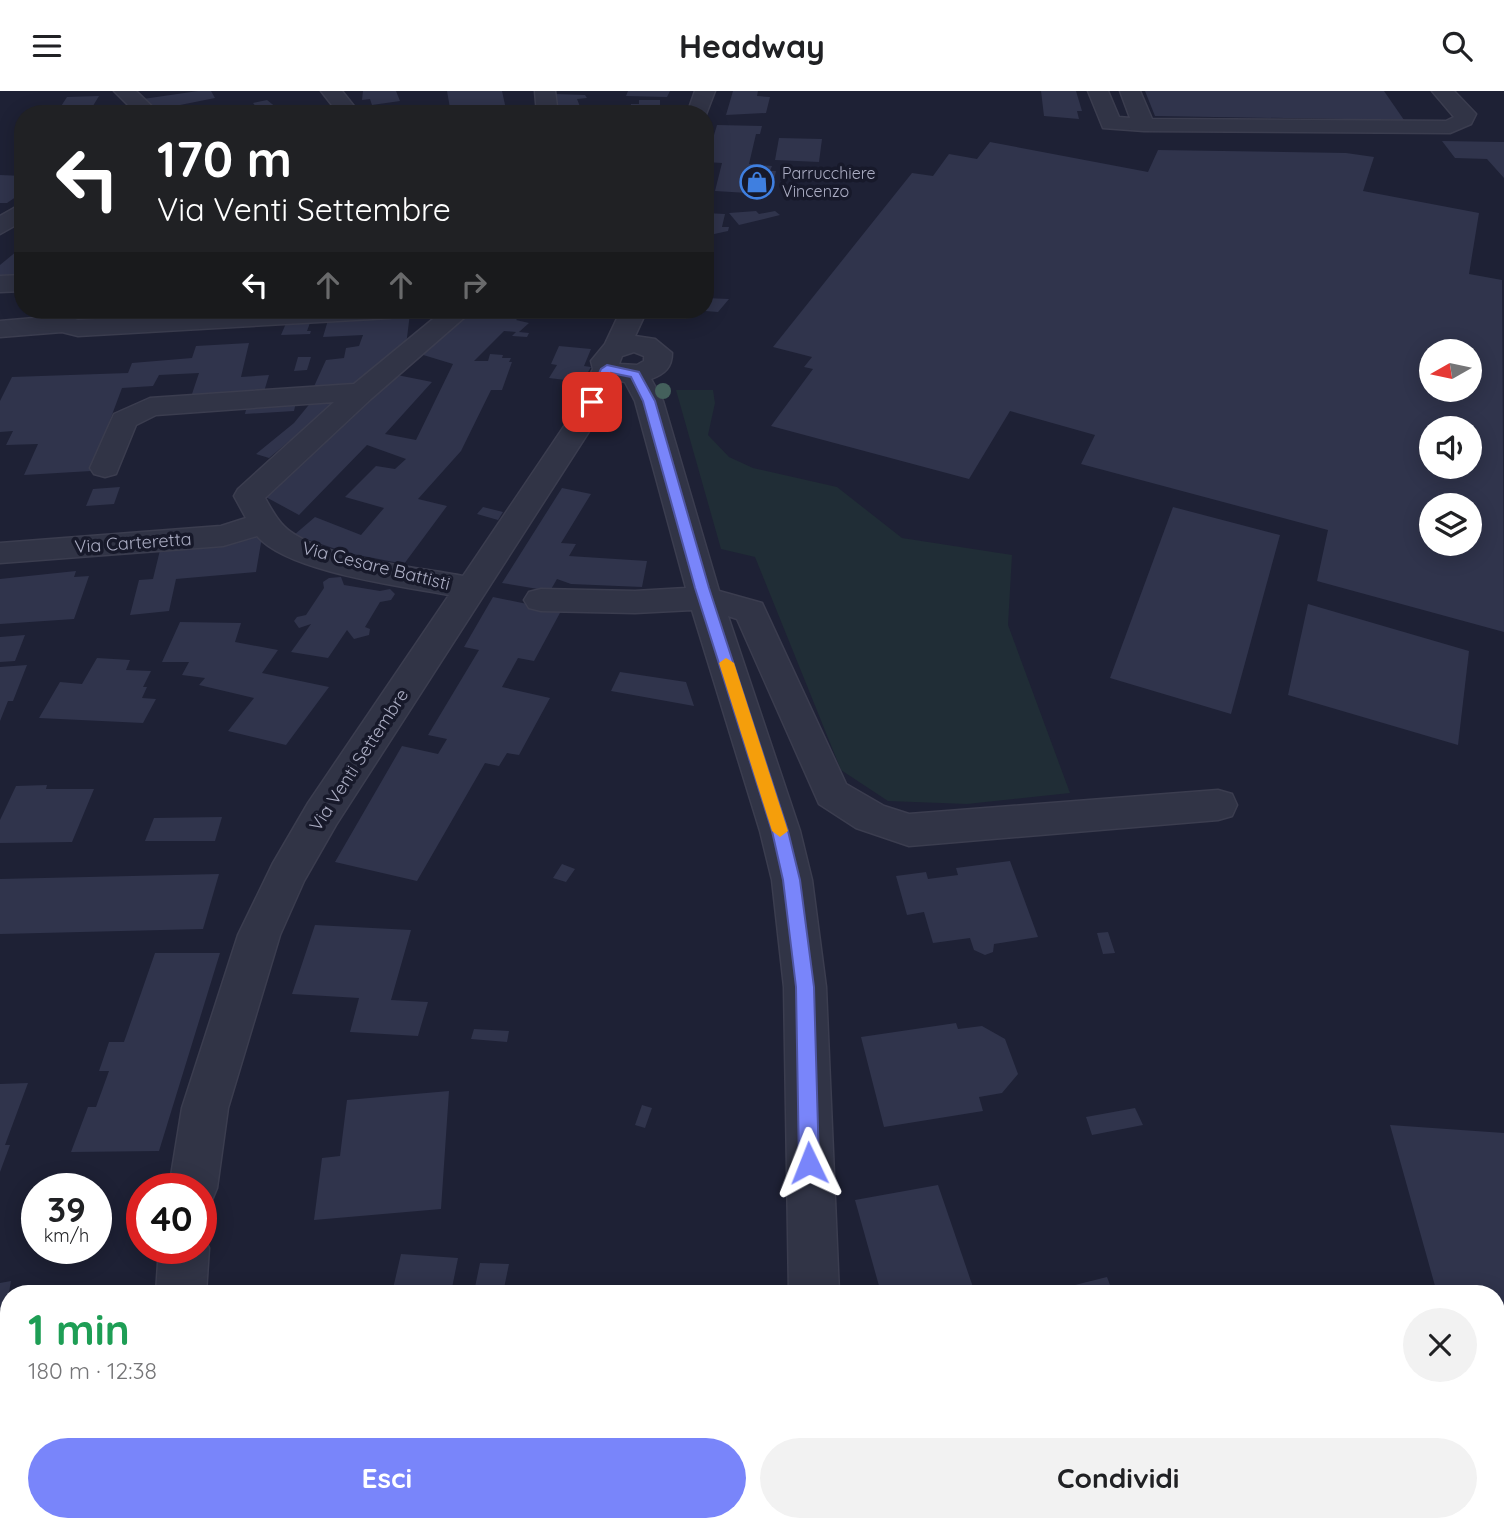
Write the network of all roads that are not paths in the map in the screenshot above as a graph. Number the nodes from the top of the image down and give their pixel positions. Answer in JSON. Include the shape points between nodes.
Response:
{"nodes":[{"id":1,"x":124,"y":91,"type":"edge"},
{"id":2,"x":331,"y":91,"type":"edge"},
{"id":3,"x":1098,"y":91,"type":"edge"},
{"id":4,"x":1130,"y":91,"type":"edge"},
{"id":5,"x":1442,"y":91,"type":"edge"},
{"id":6,"x":140,"y":105,"type":"edge"},
{"id":7,"x":343,"y":105,"type":"edge"},
{"id":8,"x":1144,"y":125,"type":"junction"},
{"id":9,"x":52,"y":319,"type":"edge"},
{"id":10,"x":65,"y":319,"type":"edge"},
{"id":11,"x":234,"y":319,"type":"edge"},
{"id":12,"x":449,"y":319,"type":"edge"},
{"id":13,"x":632,"y":319,"type":"edge"},
{"id":14,"x":0,"y":329,"type":"edge"},
{"id":15,"x":626,"y":358,"type":"junction"},
{"id":16,"x":362,"y":392,"type":"junction"},
{"id":17,"x":105,"y":468,"type":"dead end"},
{"id":18,"x":263,"y":523,"type":"junction"},
{"id":19,"x":0,"y":553,"type":"edge"},
{"id":20,"x":470,"y":588,"type":"junction"},
{"id":21,"x":706,"y":598,"type":"junction"},
{"id":22,"x":541,"y":600,"type":"dead end"},
{"id":23,"x":1218,"y":805,"type":"dead end"},
{"id":24,"x":195,"y":1173,"type":"edge"},
{"id":25,"x":183,"y":1264,"type":"edge"},
{"id":26,"x":182,"y":1285,"type":"edge"},
{"id":27,"x":814,"y":1285,"type":"edge"}],
"edges":[{"from":1,"to":6,"type":"street"},
{"from":2,"to":7,"type":"street"},
{"from":3,"to":8,"type":"street","via":[[1111,123]]},
{"from":4,"to":8,"type":"street"},
{"from":5,"to":8,"type":"street","via":[[1465,114],[1464,120],[1450,127]]},
{"from":9,"to":14,"type":"street"},
{"from":10,"to":11,"type":"street","via":[[78,328]]},
{"from":12,"to":16,"type":"street"},
{"from":13,"to":15,"type":"street","name":"Via Venti Settembre"},
{"from":15,"to":20,"type":"street","name":"Via Venti Settembre"},
{"from":15,"to":21,"type":"street","via":[[649,401]]},
{"from":16,"to":17,"type":"street","via":[[150,407],[124,420]]},
{"from":16,"to":18,"type":"street","via":[[249,496]]},
{"from":18,"to":19,"type":"street","name":"Via Carteretta","via":[[223,536]]},
{"from":18,"to":20,"type":"street","name":"Via Cesare Battisti","via":[[282,542],[323,556]]},
{"from":20,"to":24,"type":"street","name":"Via Venti Settembre","via":[[286,875],[259,935],[205,1108]]},
{"from":21,"to":22,"type":"street"},
{"from":21,"to":23,"type":"street","via":[[750,611],[832,794],[870,817],[909,830]]},
{"from":21,"to":27,"type":"street","via":[[780,831],[794,894],[805,987]]},
{"from":25,"to":26,"type":"street"}]}
